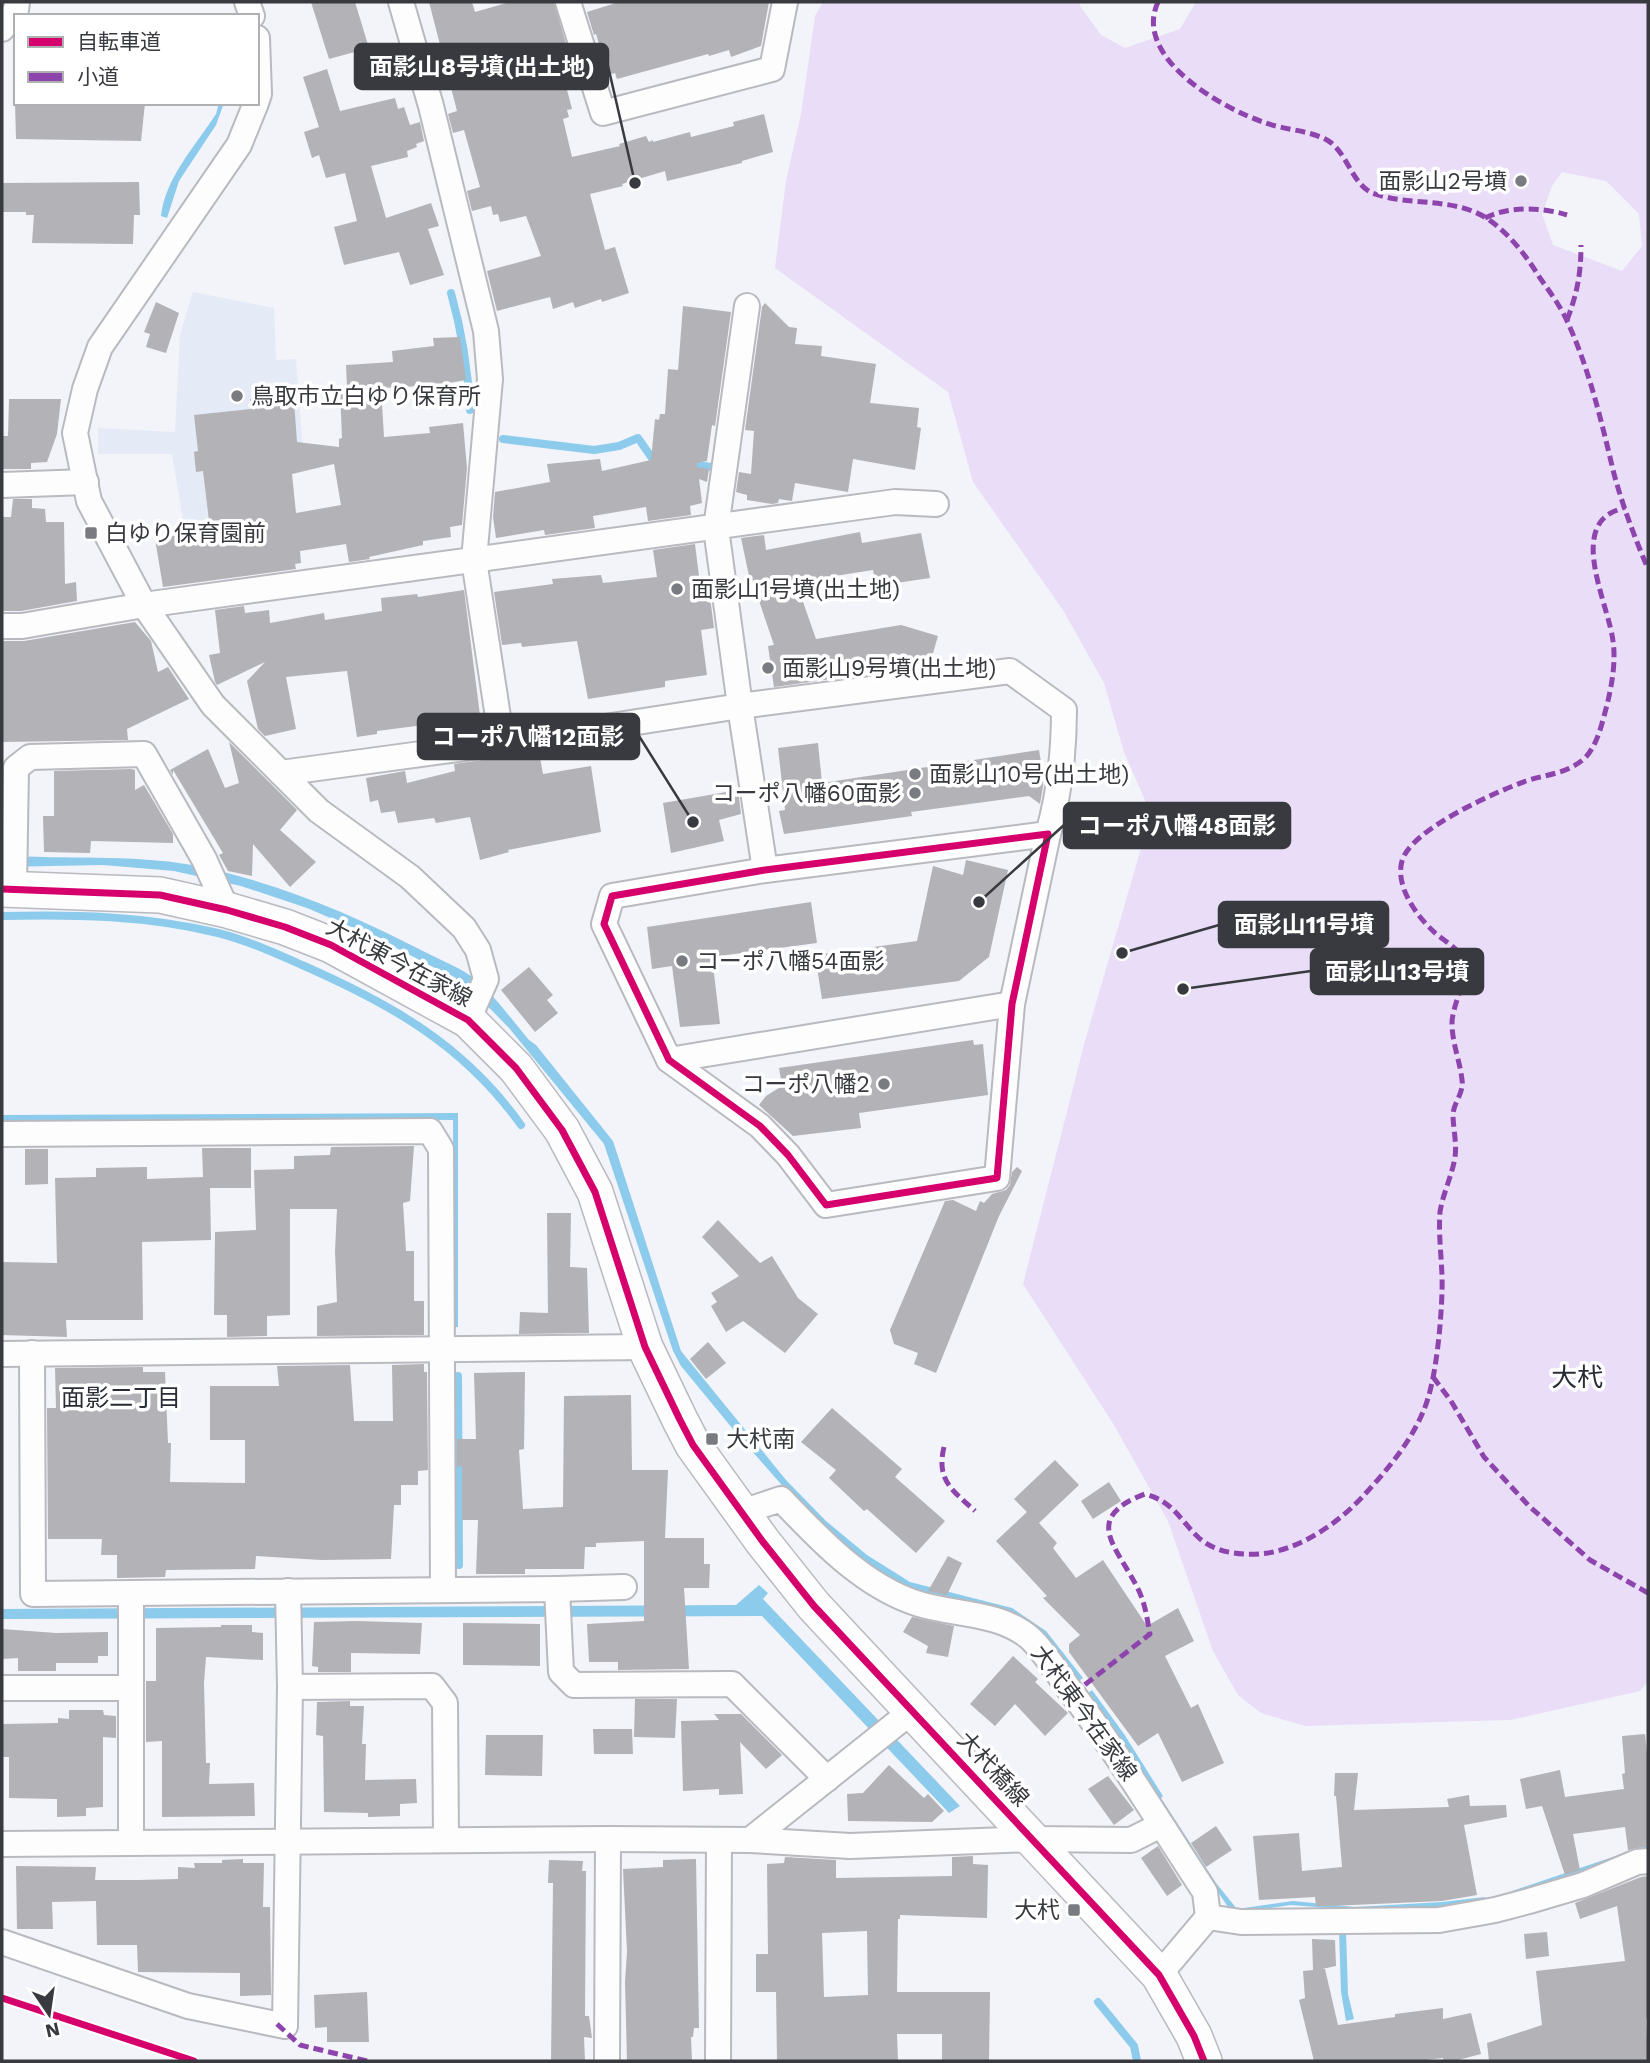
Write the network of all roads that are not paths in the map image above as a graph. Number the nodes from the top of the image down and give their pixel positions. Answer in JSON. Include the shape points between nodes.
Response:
{"nodes":[{"id":1,"x":17,"y":2,"type":"edge"},
{"id":2,"x":401,"y":2,"type":"edge"},
{"id":3,"x":568,"y":2,"type":"edge"},
{"id":4,"x":785,"y":2,"type":"edge"},
{"id":5,"x":2,"y":29,"type":"edge"},
{"id":6,"x":256,"y":105,"type":"edge"},
{"id":7,"x":747,"y":306,"type":"dead end"},
{"id":8,"x":86,"y":482,"type":"junction"},
{"id":9,"x":2,"y":485,"type":"edge"},
{"id":10,"x":936,"y":504,"type":"dead end"},
{"id":11,"x":716,"y":527,"type":"junction"},
{"id":12,"x":474,"y":560,"type":"junction"},
{"id":13,"x":144,"y":605,"type":"junction"},
{"id":14,"x":2,"y":626,"type":"edge"},
{"id":15,"x":740,"y":706,"type":"junction"},
{"id":16,"x":502,"y":743,"type":"junction"},
{"id":17,"x":281,"y":773,"type":"junction"},
{"id":18,"x":1048,"y":834,"type":"junction"},
{"id":19,"x":765,"y":870,"type":"junction"},
{"id":20,"x":12,"y":874,"type":"edge"},
{"id":21,"x":227,"y":910,"type":"junction"},
{"id":22,"x":1012,"y":1004,"type":"junction"},
{"id":23,"x":468,"y":1020,"type":"junction"},
{"id":24,"x":669,"y":1060,"type":"junction"},
{"id":25,"x":2,"y":1135,"type":"edge"},
{"id":26,"x":645,"y":1347,"type":"junction"},
{"id":27,"x":441,"y":1351,"type":"junction"},
{"id":28,"x":32,"y":1353,"type":"junction"},
{"id":29,"x":2,"y":1354,"type":"edge"},
{"id":30,"x":742,"y":1512,"type":"junction"},
{"id":31,"x":624,"y":1587,"type":"dead end"},
{"id":32,"x":443,"y":1589,"type":"junction"},
{"id":33,"x":557,"y":1589,"type":"junction"},
{"id":34,"x":288,"y":1591,"type":"junction"},
{"id":35,"x":131,"y":1593,"type":"junction"},
{"id":36,"x":2,"y":1688,"type":"edge"},
{"id":37,"x":131,"y":1688,"type":"junction"},
{"id":38,"x":290,"y":1688,"type":"junction"},
{"id":39,"x":912,"y":1712,"type":"junction"},
{"id":40,"x":827,"y":1779,"type":"junction"},
{"id":41,"x":1161,"y":1825,"type":"junction"},
{"id":42,"x":446,"y":1839,"type":"junction"},
{"id":43,"x":608,"y":1839,"type":"junction"},
{"id":44,"x":1033,"y":1839,"type":"junction"},
{"id":45,"x":719,"y":1840,"type":"junction"},
{"id":46,"x":750,"y":1840,"type":"junction"},
{"id":47,"x":287,"y":1842,"type":"junction"},
{"id":48,"x":131,"y":1843,"type":"junction"},
{"id":49,"x":2,"y":1844,"type":"edge"},
{"id":50,"x":1648,"y":1861,"type":"edge"},
{"id":51,"x":1208,"y":1917,"type":"junction"},
{"id":52,"x":2,"y":1942,"type":"edge"},
{"id":53,"x":1159,"y":1975,"type":"junction"},
{"id":54,"x":607,"y":2061,"type":"edge"},
{"id":55,"x":718,"y":2061,"type":"edge"},
{"id":56,"x":1204,"y":2061,"type":"edge"}],
"edges":[{"from":1,"to":5,"type":"street"},
{"from":2,"to":12,"type":"street","via":[[486,331],[489,379]]},
{"from":3,"to":4,"type":"street","via":[[604,113],[772,69]]},
{"from":6,"to":8,"type":"street","via":[[239,145],[100,347],[75,433]]},
{"from":7,"to":11,"type":"street"},
{"from":8,"to":9,"type":"street"},
{"from":8,"to":13,"type":"street","via":[[89,501]]},
{"from":10,"to":11,"type":"street","via":[[895,502]]},
{"from":11,"to":12,"type":"street"},
{"from":11,"to":15,"type":"street"},
{"from":12,"to":13,"type":"street"},
{"from":12,"to":16,"type":"street"},
{"from":13,"to":14,"type":"street"},
{"from":13,"to":17,"type":"street","via":[[213,705]]},
{"from":15,"to":16,"type":"street"},
{"from":15,"to":18,"type":"street","via":[[1010,671],[1064,710],[1058,798]]},
{"from":15,"to":19,"type":"street"},
{"from":16,"to":17,"type":"street"},
{"from":17,"to":23,"type":"street","via":[[319,811],[410,877],[464,928],[478,950],[486,979]]},
{"from":18,"to":19,"type":"street"},
{"from":18,"to":22,"type":"street"},
{"from":19,"to":24,"type":"street","via":[[612,896],[604,923]]},
{"from":20,"to":21,"type":"street","name":"大杙東今在家線","via":[[159,895]]},
{"from":20,"to":21,"type":"street","via":[[16,768],[30,757],[144,754],[204,859]]},
{"from":21,"to":23,"type":"street","name":"大杙東今在家線","via":[[331,945]]},
{"from":22,"to":24,"type":"street"},
{"from":22,"to":24,"type":"street","via":[[997,1178],[826,1205],[760,1126]]},
{"from":23,"to":26,"type":"street","name":"大杙東今在家線","via":[[516,1068],[569,1143],[595,1192]]},
{"from":25,"to":27,"type":"street","via":[[430,1131],[441,1149]]},
{"from":26,"to":27,"type":"street"},
{"from":26,"to":30,"type":"street","name":"大杙東今在家線","via":[[693,1445]]},
{"from":27,"to":28,"type":"street"},
{"from":27,"to":32,"type":"street"},
{"from":28,"to":29,"type":"street"},
{"from":28,"to":35,"type":"street","via":[[33,1594]]},
{"from":30,"to":39,"type":"street","name":"大杙橋線","via":[[814,1606]]},
{"from":30,"to":41,"type":"street","name":"大杙東今在家線","via":[[781,1499],[865,1577],[894,1594],[920,1605],[1010,1625],[1031,1639]]},
{"from":31,"to":33,"type":"street"},
{"from":32,"to":33,"type":"street"},
{"from":32,"to":34,"type":"street"},
{"from":33,"to":40,"type":"street","via":[[561,1672],[574,1685],[733,1684]]},
{"from":34,"to":35,"type":"street"},
{"from":34,"to":38,"type":"street"},
{"from":35,"to":37,"type":"street"},
{"from":36,"to":37,"type":"street"},
{"from":37,"to":48,"type":"street"},
{"from":38,"to":42,"type":"street","via":[[432,1686],[445,1703]]},
{"from":38,"to":47,"type":"street"},
{"from":39,"to":40,"type":"street"},
{"from":39,"to":44,"type":"street","name":"大杙橋線"},
{"from":40,"to":46,"type":"street"},
{"from":41,"to":44,"type":"street","via":[[1132,1840]]},
{"from":41,"to":51,"type":"street","name":"大杙東今在家線","via":[[1205,1892]]},
{"from":42,"to":43,"type":"street"},
{"from":42,"to":47,"type":"street"},
{"from":43,"to":45,"type":"street"},
{"from":43,"to":54,"type":"street"},
{"from":44,"to":46,"type":"street","via":[[850,1846]]},
{"from":44,"to":53,"type":"street","name":"大杙橋線"},
{"from":45,"to":46,"type":"street"},
{"from":45,"to":55,"type":"street"},
{"from":47,"to":48,"type":"street"},
{"from":47,"to":52,"type":"street","via":[[285,2026],[188,2006]]},
{"from":48,"to":49,"type":"street"},
{"from":50,"to":51,"type":"street","via":[[1529,1901],[1439,1920],[1241,1922]]},
{"from":51,"to":53,"type":"street"},
{"from":53,"to":56,"type":"street","name":"大杙橋線"}]}
